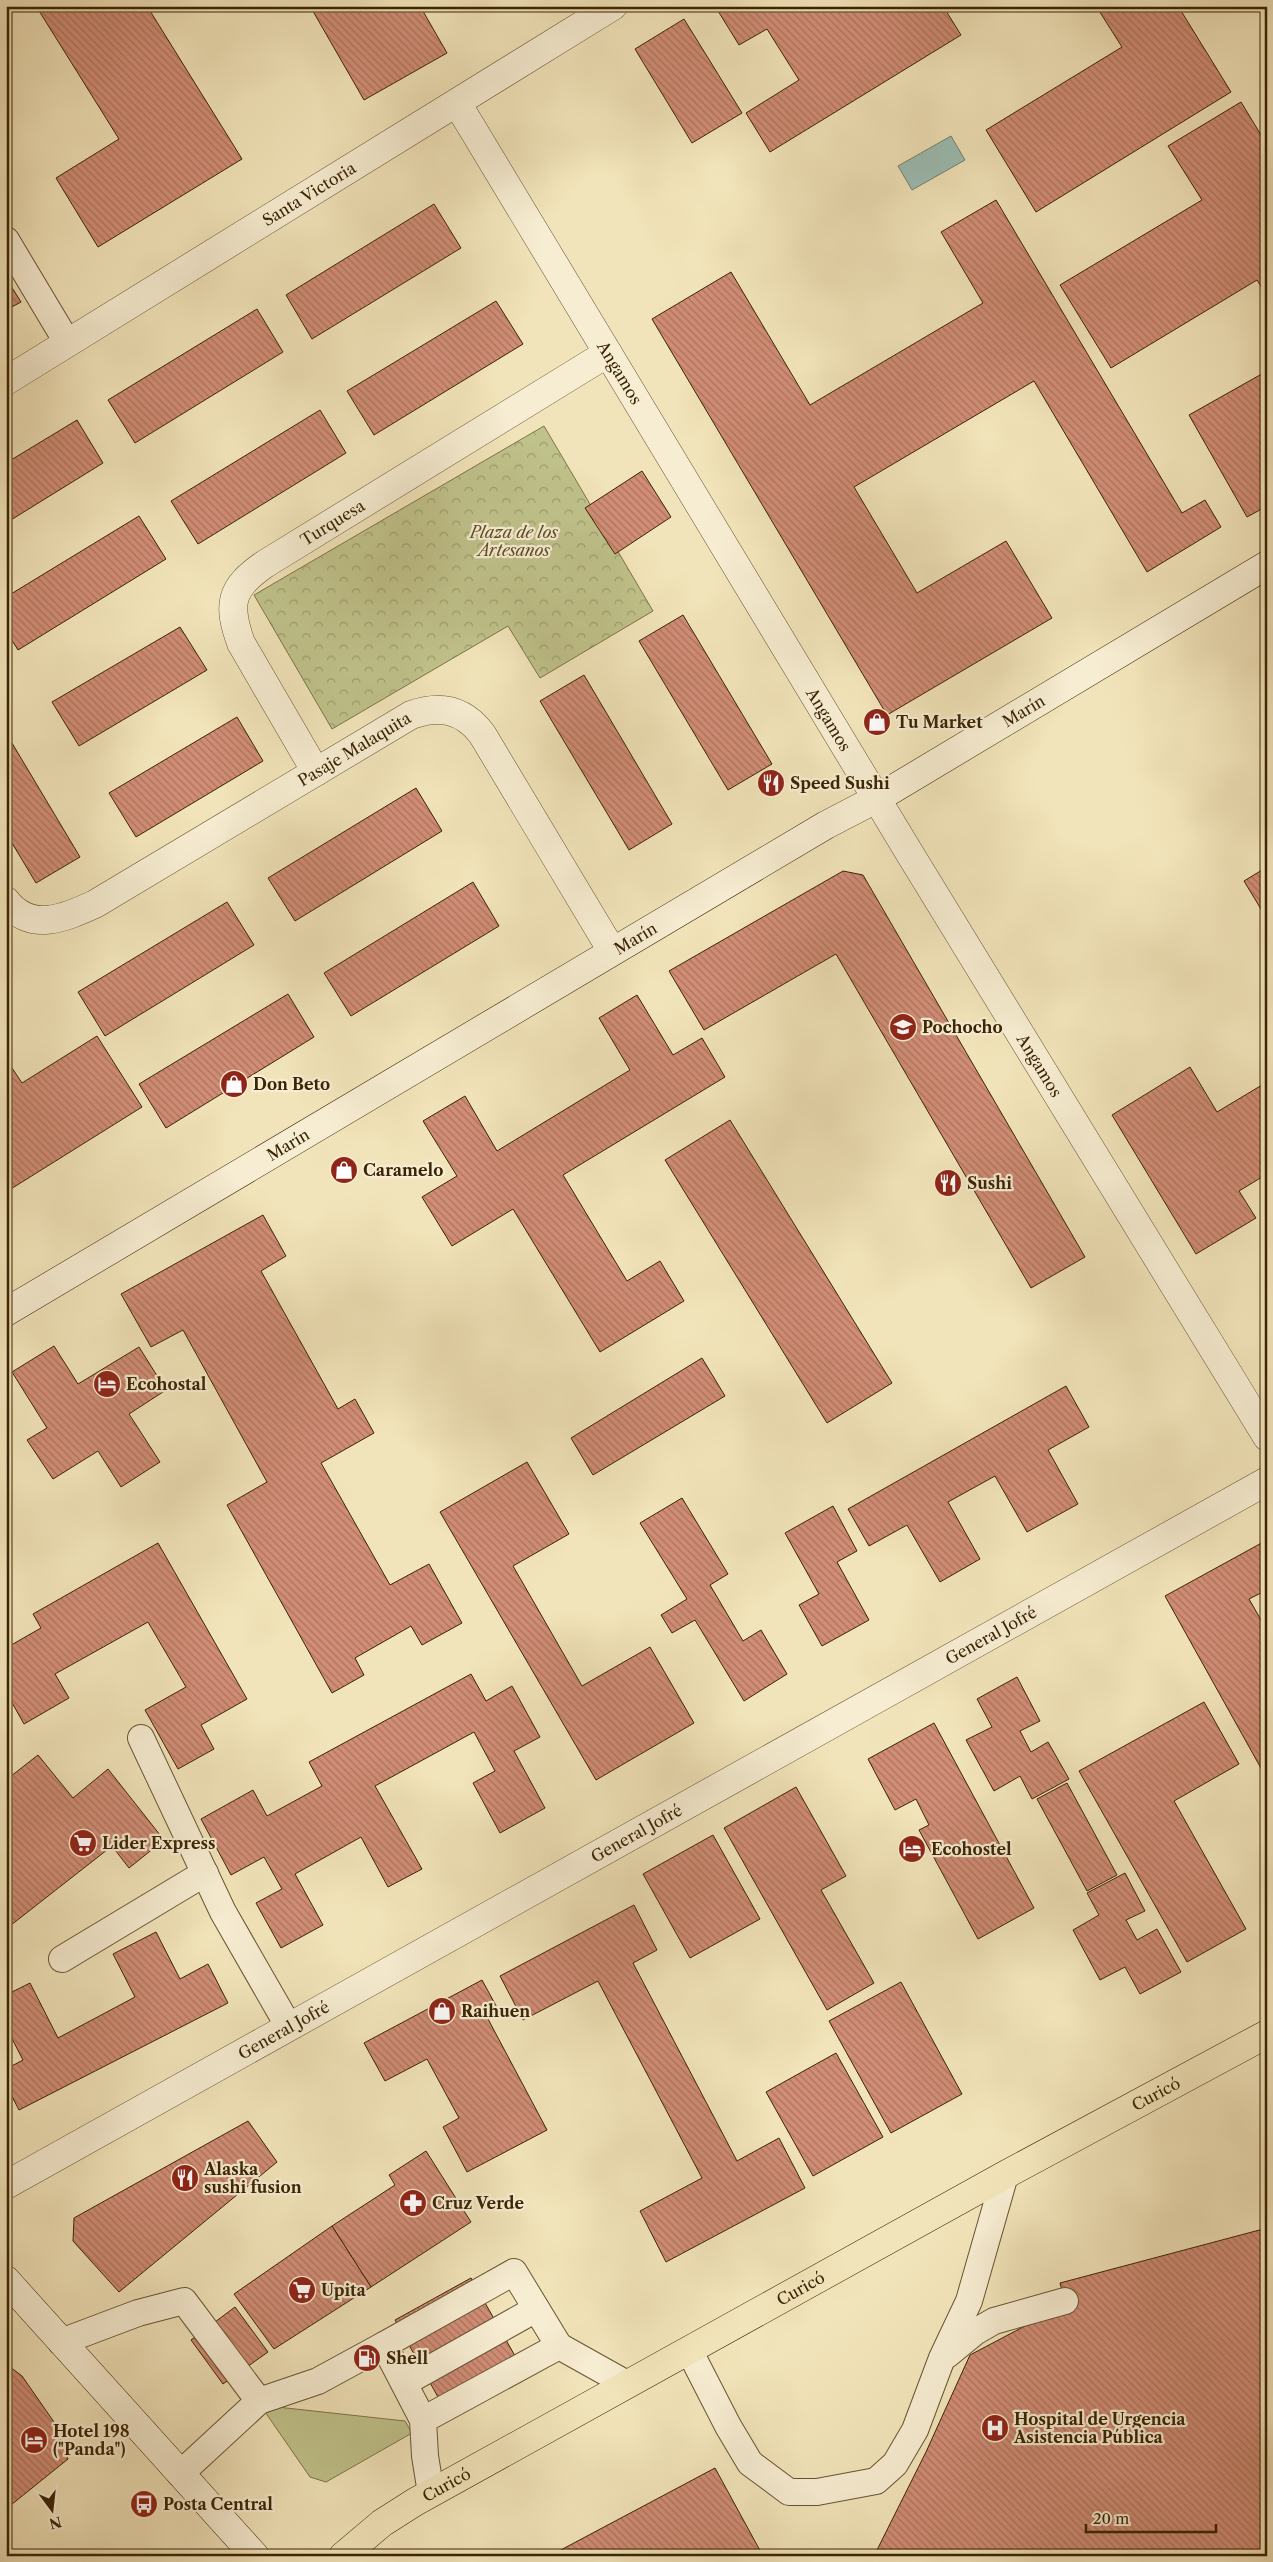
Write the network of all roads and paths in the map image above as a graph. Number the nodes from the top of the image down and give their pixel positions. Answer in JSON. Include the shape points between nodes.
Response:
{"nodes":[{"id":1,"x":613,"y":6,"type":"edge"},
{"id":2,"x":457,"y":103,"type":"junction"},
{"id":3,"x":6,"y":240,"type":"edge"},
{"id":4,"x":67,"y":342,"type":"junction"},
{"id":5,"x":608,"y":353,"type":"junction"},
{"id":6,"x":6,"y":380,"type":"edge"},
{"id":7,"x":1267,"y":565,"type":"edge"},
{"id":8,"x":316,"y":772,"type":"junction"},
{"id":9,"x":878,"y":798,"type":"junction"},
{"id":10,"x":6,"y":901,"type":"edge"},
{"id":11,"x":612,"y":952,"type":"junction"},
{"id":12,"x":6,"y":1312,"type":"edge"},
{"id":13,"x":1267,"y":1437,"type":"edge"},
{"id":14,"x":1267,"y":1481,"type":"edge"},
{"id":15,"x":141,"y":1738,"type":"dead end"},
{"id":16,"x":205,"y":1873,"type":"junction"},
{"id":17,"x":62,"y":1959,"type":"dead end"},
{"id":18,"x":289,"y":2027,"type":"junction"},
{"id":19,"x":1267,"y":2034,"type":"edge"},
{"id":20,"x":1005,"y":2174,"type":"junction"},
{"id":21,"x":6,"y":2185,"type":"edge"},
{"id":22,"x":6,"y":2280,"type":"edge"},
{"id":23,"x":1065,"y":2301,"type":"dead end"},
{"id":24,"x":536,"y":2309,"type":"junction"},
{"id":25,"x":61,"y":2342,"type":"junction"},
{"id":26,"x":384,"y":2345,"type":"junction"},
{"id":27,"x":559,"y":2346,"type":"junction"},
{"id":28,"x":689,"y":2350,"type":"junction"},
{"id":29,"x":942,"y":2358,"type":"junction"},
{"id":30,"x":404,"y":2383,"type":"junction"},
{"id":31,"x":627,"y":2384,"type":"junction"},
{"id":32,"x":259,"y":2401,"type":"junction"},
{"id":33,"x":424,"y":2420,"type":"junction"},
{"id":34,"x":180,"y":2474,"type":"junction"},
{"id":35,"x":431,"y":2493,"type":"junction"},
{"id":36,"x":255,"y":2556,"type":"edge"},
{"id":37,"x":342,"y":2556,"type":"edge"}],
"edges":[{"from":1,"to":2,"type":"street","name":"Santa Victoria"},
{"from":2,"to":4,"type":"street","name":"Santa Victoria"},
{"from":2,"to":5,"type":"street","name":"Angamos"},
{"from":3,"to":4,"type":"lane"},
{"from":4,"to":6,"type":"street","name":"Santa Victoria"},
{"from":5,"to":8,"type":"street","name":"Turquesa","via":[[265,564],[237,588],[233,622],[241,643]]},
{"from":5,"to":9,"type":"street","name":"Angamos"},
{"from":7,"to":9,"type":"street","name":"Marín"},
{"from":8,"to":10,"type":"street","name":"Pasaje Malaquita","via":[[74,914],[31,919],[22,916]]},
{"from":8,"to":11,"type":"street","name":"Pasaje Malaquita","via":[[411,715],[438,709],[460,714],[475,724],[482,734]]},
{"from":9,"to":11,"type":"street","name":"Marín","via":[[826,825]]},
{"from":9,"to":13,"type":"street","name":"Angamos"},
{"from":11,"to":12,"type":"street","name":"Marín"},
{"from":14,"to":18,"type":"street","name":"General Jofré"},
{"from":15,"to":16,"type":"lane"},
{"from":16,"to":17,"type":"lane"},
{"from":16,"to":18,"type":"lane","via":[[223,1912]]},
{"from":18,"to":21,"type":"street","name":"General Jofré"},
{"from":19,"to":20,"type":"main road","name":"Curicó"},
{"from":20,"to":28,"type":"main road","name":"Curicó"},
{"from":20,"to":29,"type":"lane","via":[[969,2301]]},
{"from":22,"to":25,"type":"street"},
{"from":23,"to":29,"type":"lane","via":[[994,2321]]},
{"from":24,"to":26,"type":"lane","via":[[514,2272]]},
{"from":24,"to":27,"type":"lane"},
{"from":24,"to":30,"type":"lane"},
{"from":25,"to":32,"type":"lane","via":[[138,2313],[184,2301]]},
{"from":25,"to":34,"type":"street"},
{"from":26,"to":30,"type":"lane"},
{"from":26,"to":32,"type":"lane","via":[[318,2381]]},
{"from":27,"to":31,"type":"lane"},
{"from":27,"to":33,"type":"lane"},
{"from":28,"to":29,"type":"lane","via":[[750,2463],[790,2492],[816,2492],[876,2481],[895,2464],[915,2430]]},
{"from":28,"to":31,"type":"main road","name":"Curicó"},
{"from":30,"to":33,"type":"lane"},
{"from":31,"to":35,"type":"main road","name":"Curicó"},
{"from":32,"to":34,"type":"lane"},
{"from":33,"to":35,"type":"lane"},
{"from":34,"to":36,"type":"street"},
{"from":35,"to":37,"type":"main road","name":"Curicó","via":[[382,2523]]}]}
